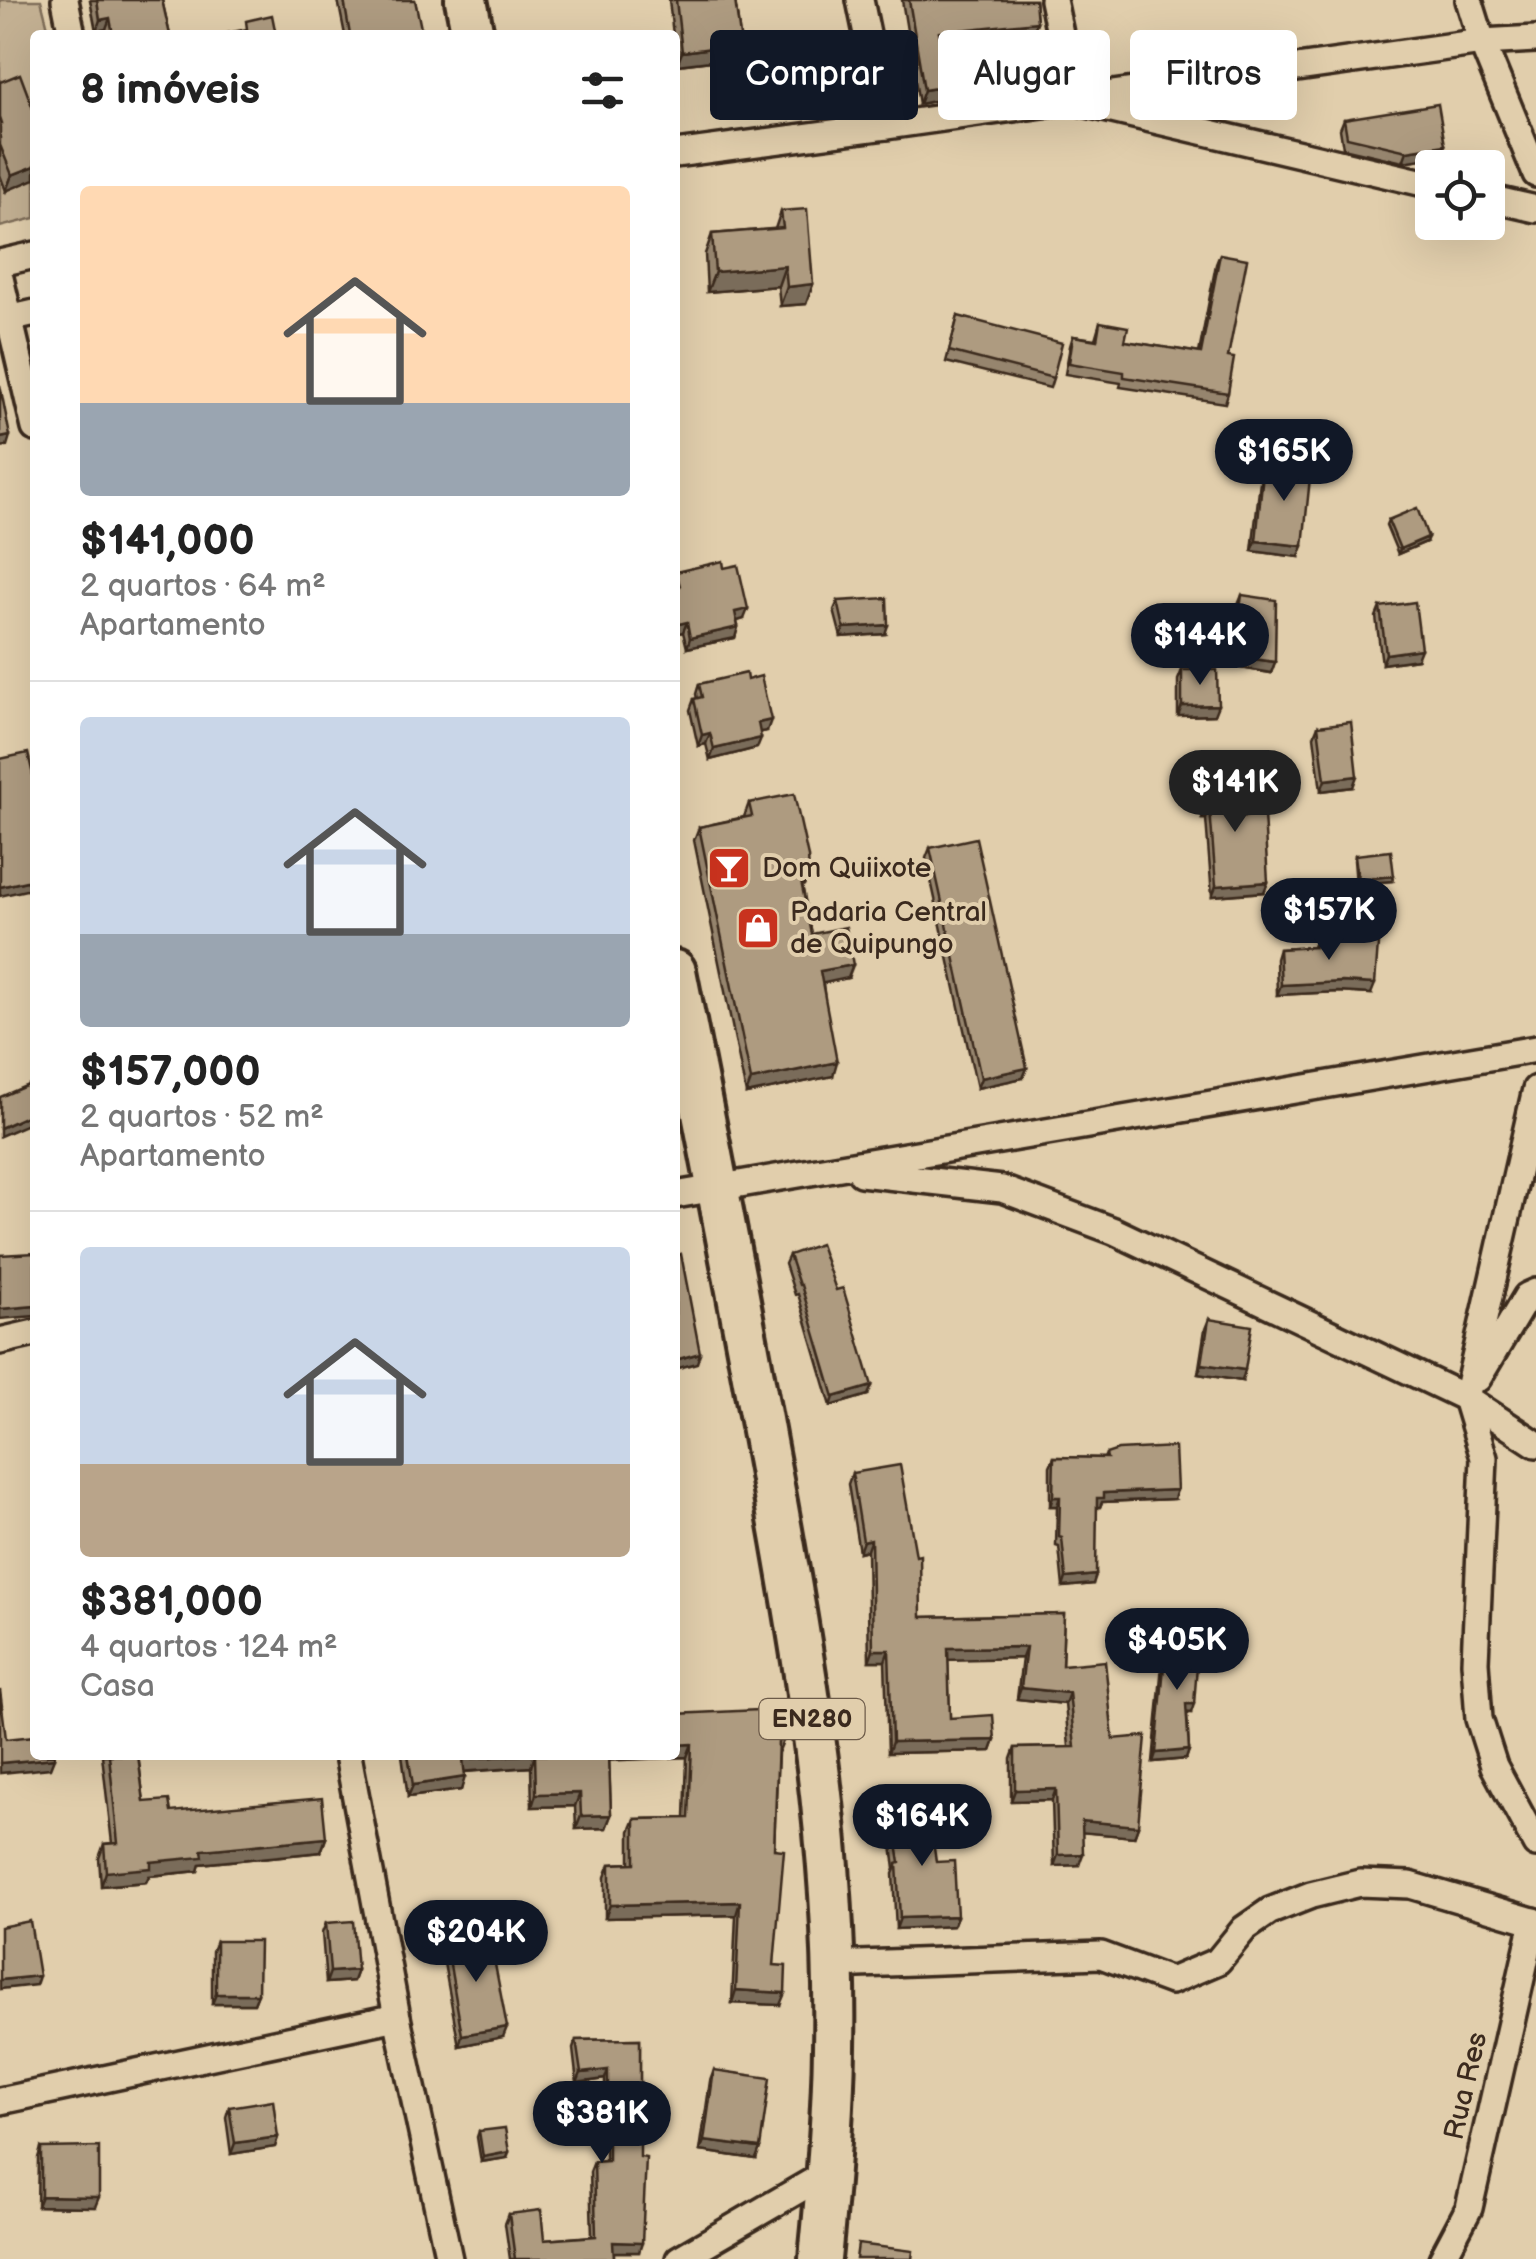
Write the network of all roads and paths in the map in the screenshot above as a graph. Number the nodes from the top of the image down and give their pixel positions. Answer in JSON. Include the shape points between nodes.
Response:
{"nodes":[{"id":1,"x":65,"y":0,"type":"edge"},
{"id":2,"x":466,"y":0,"type":"edge"},
{"id":3,"x":860,"y":0,"type":"edge"},
{"id":4,"x":1053,"y":0,"type":"edge"},
{"id":5,"x":1469,"y":0,"type":"edge"},
{"id":6,"x":71,"y":30,"type":"edge"},
{"id":7,"x":472,"y":30,"type":"edge"},
{"id":8,"x":1059,"y":30,"type":"edge"},
{"id":9,"x":1536,"y":39,"type":"edge"},
{"id":10,"x":1482,"y":42,"type":"junction"},
{"id":11,"x":1110,"y":95,"type":"edge"},
{"id":12,"x":1110,"y":109,"type":"edge"},
{"id":13,"x":938,"y":119,"type":"edge"},
{"id":14,"x":886,"y":126,"type":"junction"},
{"id":15,"x":680,"y":153,"type":"edge"},
{"id":16,"x":1536,"y":174,"type":"edge"},
{"id":17,"x":1415,"y":181,"type":"edge"},
{"id":18,"x":1505,"y":202,"type":"edge"},
{"id":19,"x":1536,"y":210,"type":"edge"},
{"id":20,"x":30,"y":256,"type":"edge"},
{"id":21,"x":0,"y":263,"type":"edge"},
{"id":22,"x":0,"y":278,"type":"edge"},
{"id":23,"x":15,"y":318,"type":"edge"},
{"id":24,"x":30,"y":400,"type":"edge"},
{"id":25,"x":680,"y":996,"type":"edge"},
{"id":26,"x":1536,"y":1049,"type":"edge"},
{"id":27,"x":1536,"y":1089,"type":"edge"},
{"id":28,"x":830,"y":1170,"type":"junction"},
{"id":29,"x":718,"y":1186,"type":"junction"},
{"id":30,"x":680,"y":1194,"type":"edge"},
{"id":31,"x":1536,"y":1292,"type":"edge"},
{"id":32,"x":30,"y":1334,"type":"edge"},
{"id":33,"x":0,"y":1341,"type":"edge"},
{"id":34,"x":1466,"y":1398,"type":"junction"},
{"id":35,"x":1536,"y":1444,"type":"edge"},
{"id":36,"x":349,"y":1760,"type":"edge"},
{"id":37,"x":1536,"y":1844,"type":"edge"},
{"id":38,"x":1535,"y":1924,"type":"edge"},
{"id":39,"x":832,"y":1964,"type":"junction"},
{"id":40,"x":397,"y":2017,"type":"junction"},
{"id":41,"x":0,"y":2101,"type":"edge"},
{"id":42,"x":828,"y":2172,"type":"junction"},
{"id":43,"x":449,"y":2259,"type":"edge"},
{"id":44,"x":679,"y":2259,"type":"edge"},
{"id":45,"x":820,"y":2259,"type":"edge"},
{"id":46,"x":1442,"y":2259,"type":"edge"}],
"edges":[{"from":1,"to":6,"type":"street"},
{"from":2,"to":7,"type":"main road"},
{"from":3,"to":14,"type":"street"},
{"from":4,"to":8,"type":"street"},
{"from":5,"to":10,"type":"street"},
{"from":9,"to":10,"type":"street"},
{"from":10,"to":11,"type":"street"},
{"from":10,"to":16,"type":"street"},
{"from":12,"to":17,"type":"street"},
{"from":13,"to":14,"type":"street"},
{"from":14,"to":15,"type":"street"},
{"from":18,"to":19,"type":"street"},
{"from":20,"to":21,"type":"street"},
{"from":22,"to":23,"type":"street"},
{"from":23,"to":24,"type":"street"},
{"from":25,"to":29,"type":"main road","number":"EN280"},
{"from":26,"to":28,"type":"street"},
{"from":27,"to":34,"type":"street"},
{"from":28,"to":29,"type":"street"},
{"from":28,"to":34,"type":"street","via":[[1002,1189],[1114,1231]]},
{"from":29,"to":30,"type":"street"},
{"from":29,"to":39,"type":"main road","number":"EN280","via":[[800,1636]]},
{"from":31,"to":34,"type":"street","via":[[1527,1296]]},
{"from":32,"to":33,"type":"street"},
{"from":34,"to":35,"type":"street"},
{"from":34,"to":37,"type":"street","via":[[1484,1458],[1475,1662],[1479,1719],[1494,1766]]},
{"from":36,"to":40,"type":"street"},
{"from":38,"to":39,"type":"street","via":[[1410,1885],[1360,1883],[1270,1911],[1244,1929],[1218,1962],[1171,1981],[1101,1955]]},
{"from":38,"to":46,"type":"street","name":"Rua Res","via":[[1469,2208]]},
{"from":39,"to":42,"type":"main road","number":"EN280"},
{"from":40,"to":41,"type":"street"},
{"from":40,"to":43,"type":"street"},
{"from":42,"to":44,"type":"street"},
{"from":42,"to":45,"type":"main road","number":"EN280"}]}
